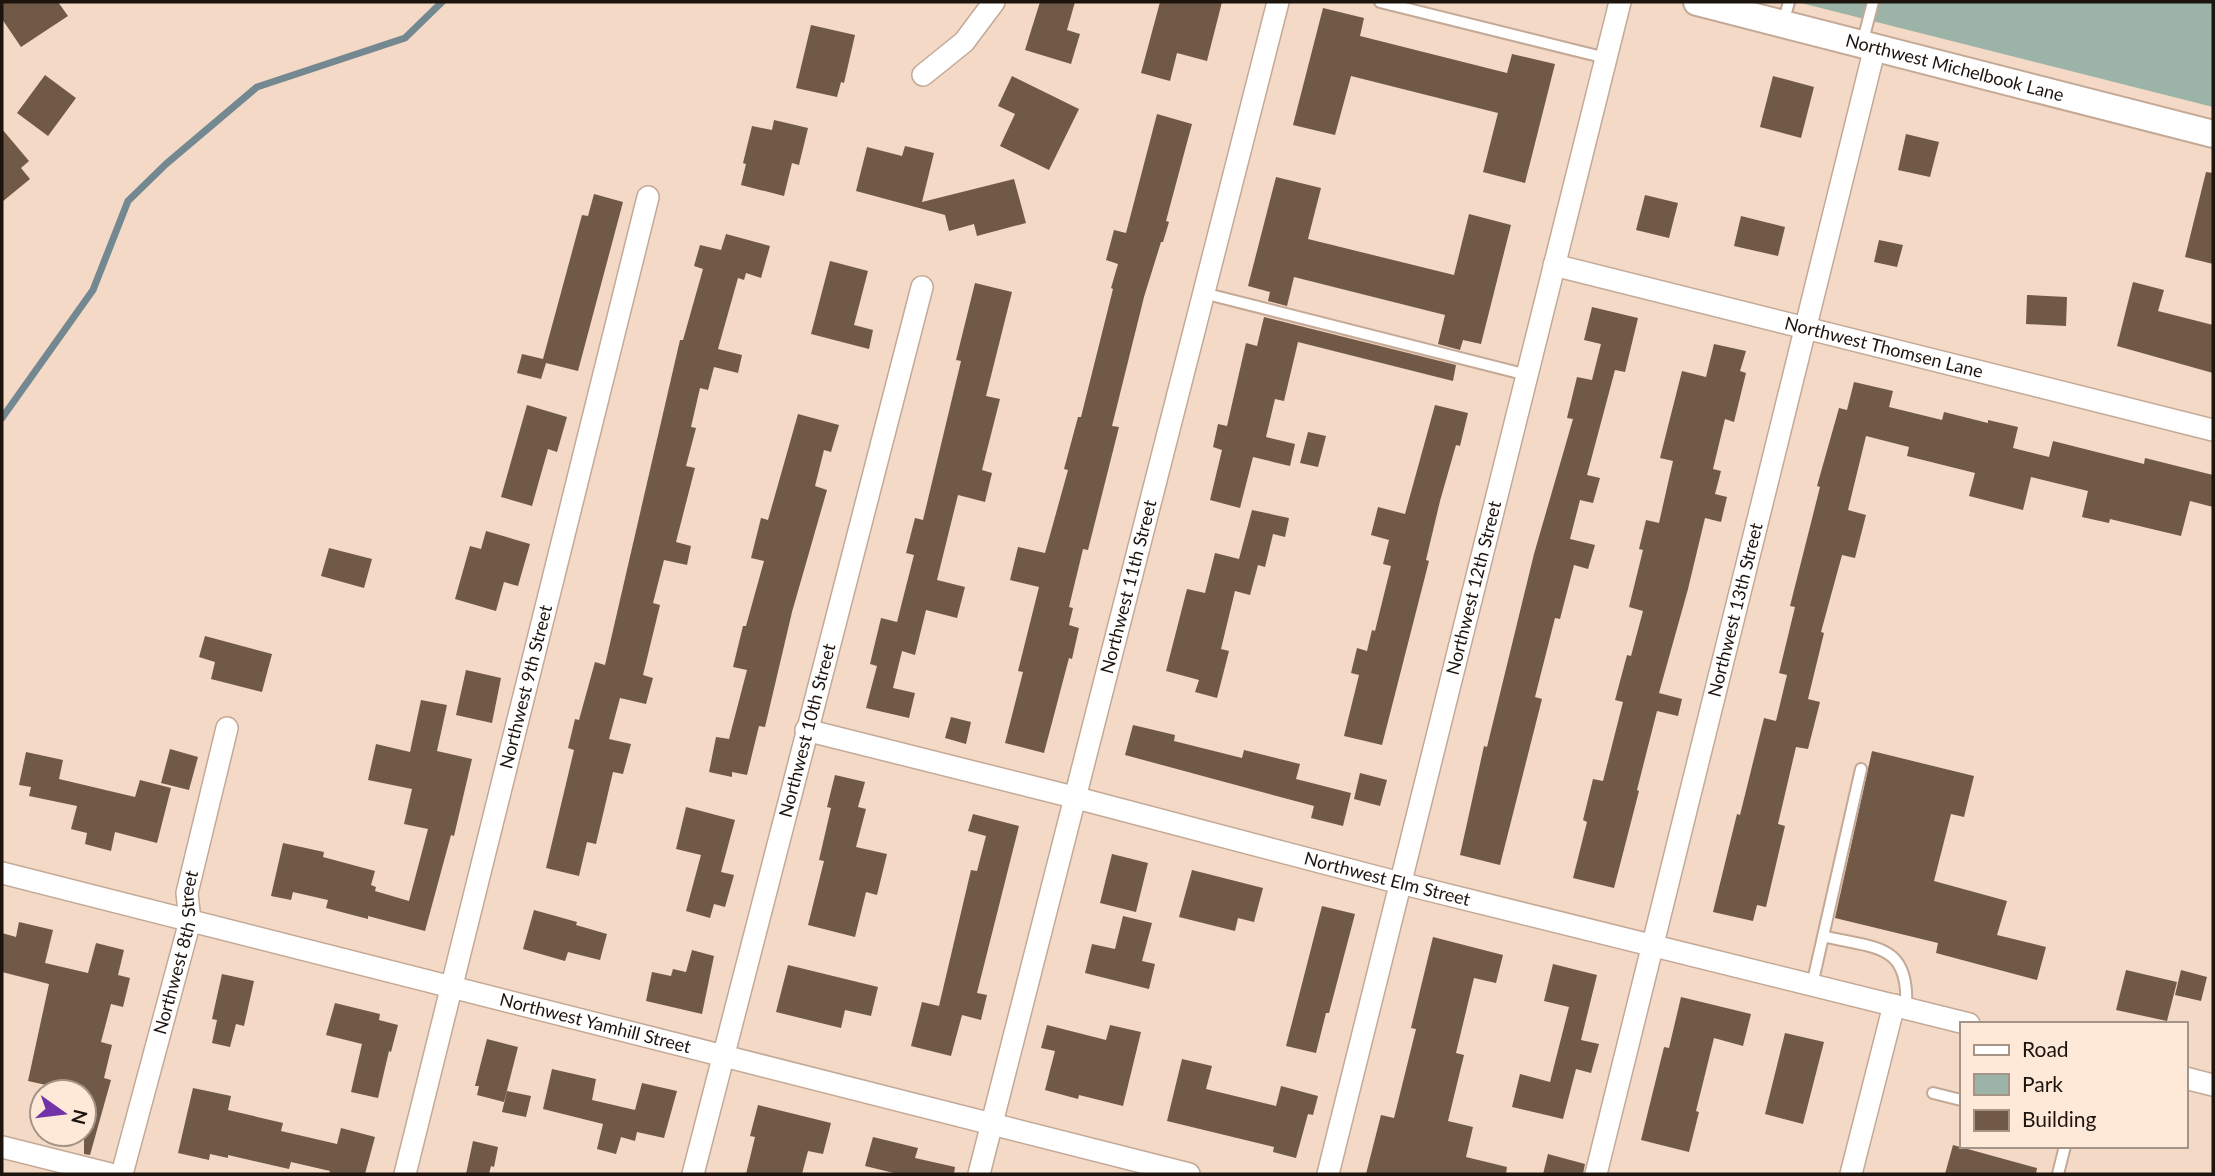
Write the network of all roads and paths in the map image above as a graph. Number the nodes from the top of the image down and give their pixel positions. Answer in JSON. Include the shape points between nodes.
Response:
{"nodes":[{"id":1,"x":994,"y":2,"type":"edge"},
{"id":2,"x":1278,"y":2,"type":"edge"},
{"id":3,"x":1381,"y":2,"type":"edge"},
{"id":4,"x":1620,"y":2,"type":"edge"},
{"id":5,"x":1873,"y":2,"type":"edge"},
{"id":6,"x":1714,"y":4,"type":"edge"},
{"id":7,"x":1786,"y":13,"type":"edge"},
{"id":8,"x":1868,"y":46,"type":"junction"},
{"id":9,"x":1606,"y":58,"type":"junction"},
{"id":10,"x":923,"y":75,"type":"dead end"},
{"id":11,"x":2213,"y":134,"type":"edge"},
{"id":12,"x":648,"y":197,"type":"dead end"},
{"id":13,"x":1554,"y":265,"type":"junction"},
{"id":14,"x":922,"y":287,"type":"dead end"},
{"id":15,"x":1203,"y":293,"type":"junction"},
{"id":16,"x":1806,"y":328,"type":"junction"},
{"id":17,"x":1527,"y":375,"type":"junction"},
{"id":18,"x":2213,"y":430,"type":"edge"},
{"id":19,"x":227,"y":727,"type":"dead end"},
{"id":20,"x":806,"y":730,"type":"junction"},
{"id":21,"x":1861,"y":769,"type":"dead end"},
{"id":22,"x":1073,"y":797,"type":"junction"},
{"id":23,"x":2,"y":873,"type":"edge"},
{"id":24,"x":1400,"y":883,"type":"junction"},
{"id":25,"x":190,"y":921,"type":"junction"},
{"id":26,"x":1823,"y":936,"type":"junction"},
{"id":27,"x":1653,"y":945,"type":"junction"},
{"id":28,"x":1812,"y":985,"type":"junction"},
{"id":29,"x":451,"y":987,"type":"junction"},
{"id":30,"x":1900,"y":1006,"type":"junction"},
{"id":31,"x":1961,"y":1022,"type":"edge"},
{"id":32,"x":722,"y":1056,"type":"junction"},
{"id":33,"x":2187,"y":1078,"type":"edge"},
{"id":34,"x":2213,"y":1085,"type":"edge"},
{"id":35,"x":1933,"y":1093,"type":"dead end"},
{"id":36,"x":1960,"y":1100,"type":"edge"},
{"id":37,"x":992,"y":1124,"type":"junction"},
{"id":38,"x":2,"y":1147,"type":"edge"},
{"id":39,"x":2064,"y":1148,"type":"edge"},
{"id":40,"x":110,"y":1174,"type":"edge"},
{"id":41,"x":122,"y":1174,"type":"edge"},
{"id":42,"x":405,"y":1174,"type":"edge"},
{"id":43,"x":693,"y":1174,"type":"edge"},
{"id":44,"x":979,"y":1174,"type":"edge"},
{"id":45,"x":1189,"y":1174,"type":"edge"},
{"id":46,"x":1328,"y":1174,"type":"edge"},
{"id":47,"x":1596,"y":1174,"type":"edge"},
{"id":48,"x":1851,"y":1174,"type":"edge"},
{"id":49,"x":2058,"y":1174,"type":"edge"}],
"edges":[{"from":1,"to":10,"type":"street","via":[[964,42]]},
{"from":2,"to":15,"type":"street","name":"Northwest 11th Street"},
{"from":3,"to":9,"type":"lane"},
{"from":4,"to":9,"type":"street","name":"Northwest 12th Street"},
{"from":5,"to":8,"type":"lane"},
{"from":6,"to":7,"type":"street","name":"Northwest Michelbook Lane"},
{"from":7,"to":8,"type":"street","name":"Northwest Michelbook Lane"},
{"from":8,"to":11,"type":"street","name":"Northwest Michelbook Lane"},
{"from":8,"to":16,"type":"street","name":"Northwest 13th Street"},
{"from":9,"to":13,"type":"street","name":"Northwest 12th Street"},
{"from":12,"to":29,"type":"street","name":"Northwest 9th Street"},
{"from":13,"to":16,"type":"street","name":"Northwest Thomsen Lane"},
{"from":13,"to":17,"type":"street","name":"Northwest 12th Street"},
{"from":14,"to":20,"type":"street","name":"Northwest 10th Street"},
{"from":15,"to":17,"type":"lane"},
{"from":15,"to":22,"type":"street","name":"Northwest 11th Street"},
{"from":16,"to":18,"type":"street","name":"Northwest Thomsen Lane"},
{"from":16,"to":27,"type":"street","name":"Northwest 13th Street"},
{"from":17,"to":24,"type":"street","name":"Northwest 12th Street"},
{"from":19,"to":25,"type":"street","name":"Northwest 8th Street","via":[[187,893]]},
{"from":20,"to":22,"type":"street","name":"Northwest Elm Street"},
{"from":20,"to":32,"type":"street","name":"Northwest 10th Street"},
{"from":21,"to":26,"type":"lane"},
{"from":22,"to":24,"type":"street","name":"Northwest Elm Street"},
{"from":22,"to":37,"type":"street","name":"Northwest 11th Street"},
{"from":23,"to":25,"type":"street","name":"Northwest Yamhill Street"},
{"from":24,"to":27,"type":"street","name":"Northwest Elm Street"},
{"from":24,"to":46,"type":"street","name":"Northwest 12th Street"},
{"from":25,"to":29,"type":"street","name":"Northwest Yamhill Street"},
{"from":25,"to":41,"type":"street","name":"Northwest 8th Street"},
{"from":26,"to":28,"type":"lane"},
{"from":26,"to":30,"type":"lane","via":[[1892,954],[1904,971],[1907,990]]},
{"from":27,"to":28,"type":"street","name":"Northwest Elm Street"},
{"from":27,"to":47,"type":"street","name":"Northwest 13th Street"},
{"from":28,"to":30,"type":"street","name":"Northwest Elm Street"},
{"from":29,"to":32,"type":"street","name":"Northwest Yamhill Street"},
{"from":29,"to":42,"type":"street","name":"Northwest 9th Street"},
{"from":30,"to":31,"type":"street","name":"Northwest Elm Street"},
{"from":30,"to":48,"type":"street"},
{"from":32,"to":37,"type":"street","name":"Northwest Yamhill Street"},
{"from":32,"to":43,"type":"street","name":"Northwest 10th Street"},
{"from":33,"to":34,"type":"street"},
{"from":35,"to":36,"type":"lane"},
{"from":37,"to":44,"type":"street","name":"Northwest 11th Street"},
{"from":37,"to":45,"type":"street","name":"Northwest Yamhill Street"},
{"from":38,"to":40,"type":"street"},
{"from":39,"to":49,"type":"lane"}]}
